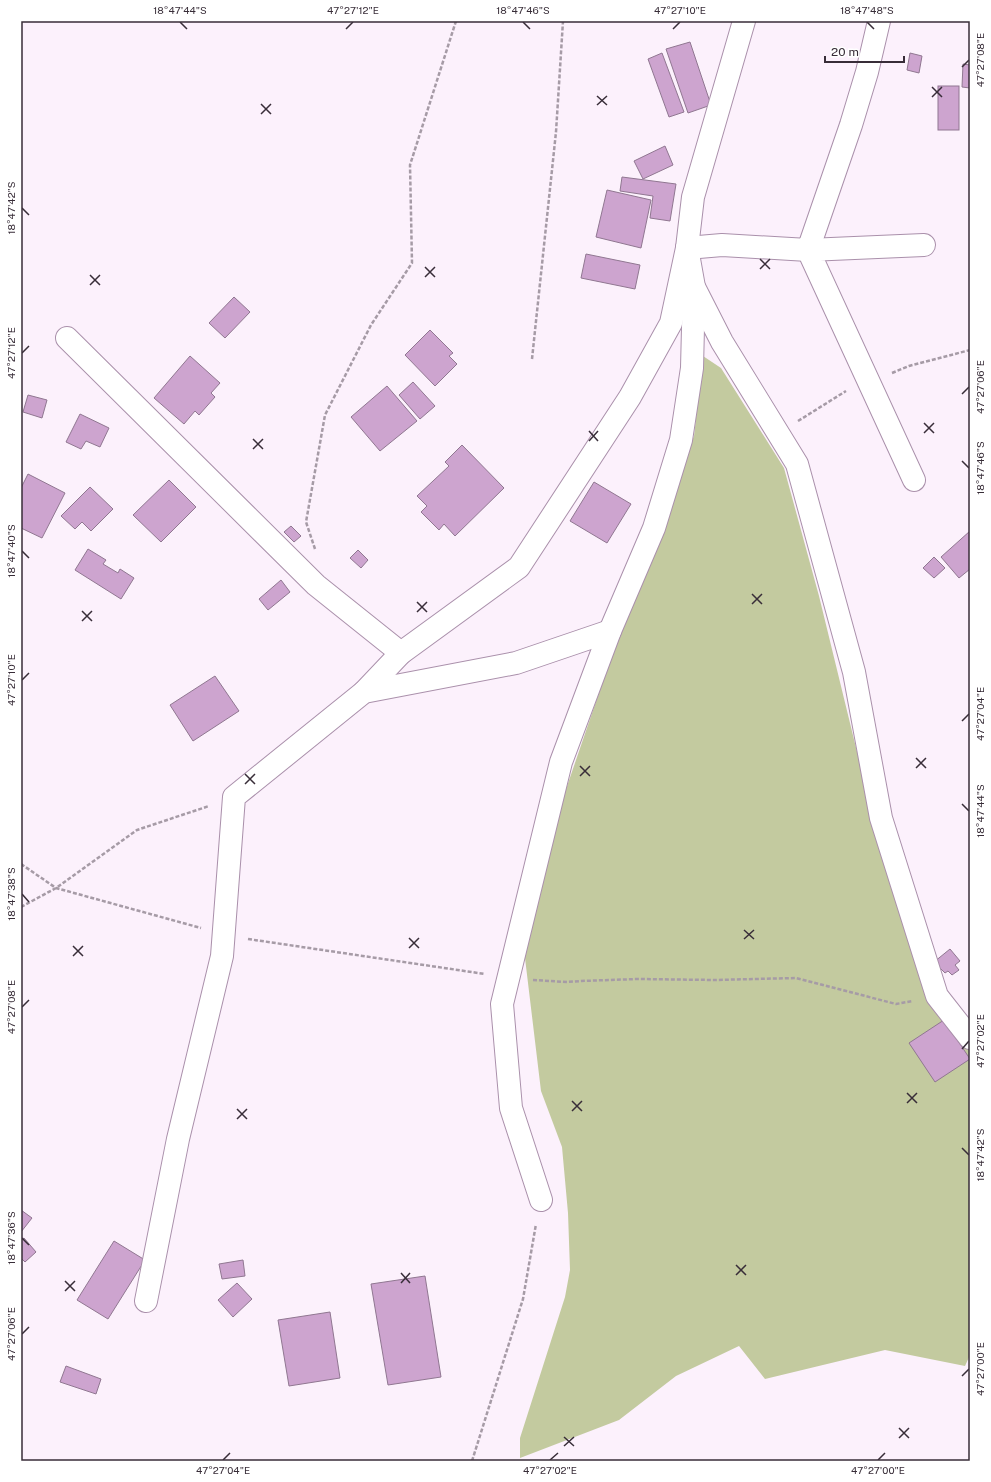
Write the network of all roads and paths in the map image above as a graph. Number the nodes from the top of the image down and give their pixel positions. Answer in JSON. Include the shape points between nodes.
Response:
{"nodes":[{"id":1,"x":456,"y":21,"type":"edge"},
{"id":2,"x":563,"y":21,"type":"edge"},
{"id":3,"x":744,"y":21,"type":"edge"},
{"id":4,"x":879,"y":21,"type":"edge"},
{"id":5,"x":924,"y":245,"type":"dead end"},
{"id":6,"x":687,"y":248,"type":"junction"},
{"id":7,"x":808,"y":250,"type":"junction"},
{"id":8,"x":694,"y":287,"type":"junction"},
{"id":9,"x":67,"y":338,"type":"dead end"},
{"id":10,"x":532,"y":359,"type":"dead end"},
{"id":11,"x":914,"y":480,"type":"dead end"},
{"id":12,"x":316,"y":585,"type":"junction"},
{"id":13,"x":610,"y":631,"type":"junction"},
{"id":14,"x":401,"y":653,"type":"junction"},
{"id":15,"x":364,"y":692,"type":"junction"},
{"id":16,"x":234,"y":797,"type":"junction"},
{"id":17,"x":21,"y":864,"type":"edge"},
{"id":18,"x":56,"y":888,"type":"junction"},
{"id":19,"x":21,"y":908,"type":"edge"},
{"id":20,"x":224,"y":935,"type":"junction"},
{"id":21,"x":509,"y":978,"type":"junction"},
{"id":22,"x":937,"y":996,"type":"junction"},
{"id":23,"x":970,"y":1038,"type":"edge"},
{"id":24,"x":541,"y":1200,"type":"joint"},
{"id":25,"x":146,"y":1302,"type":"dead end"},
{"id":26,"x":472,"y":1461,"type":"edge"}],
"edges":[{"from":1,"to":12,"type":"path","via":[[410,165],[412,263],[371,325],[325,415],[306,522],[318,557]]},
{"from":2,"to":10,"type":"path","via":[[556,132]]},
{"from":3,"to":6,"type":"street","via":[[693,197]]},
{"from":4,"to":7,"type":"street","via":[[851,124]]},
{"from":5,"to":7,"type":"street"},
{"from":6,"to":7,"type":"street","via":[[722,245]]},
{"from":6,"to":8,"type":"street"},
{"from":6,"to":14,"type":"street","via":[[671,323],[630,397],[519,566]]},
{"from":7,"to":11,"type":"street"},
{"from":8,"to":13,"type":"street","via":[[692,368],[681,440],[654,528]]},
{"from":8,"to":22,"type":"street","via":[[722,342],[797,464],[854,672],[881,818]]},
{"from":9,"to":12,"type":"street"},
{"from":12,"to":14,"type":"street"},
{"from":13,"to":15,"type":"street","via":[[516,663]]},
{"from":13,"to":21,"type":"street","via":[[561,762]]},
{"from":14,"to":15,"type":"street"},
{"from":15,"to":16,"type":"street"},
{"from":16,"to":18,"type":"path","via":[[137,830]]},
{"from":16,"to":20,"type":"street"},
{"from":17,"to":18,"type":"path"},
{"from":18,"to":19,"type":"path"},
{"from":18,"to":20,"type":"path"},
{"from":20,"to":21,"type":"path"},
{"from":20,"to":25,"type":"street","via":[[222,956],[178,1139]]},
{"from":21,"to":22,"type":"path","via":[[567,982],[796,978],[896,1004]]},
{"from":21,"to":24,"type":"street","via":[[502,1004],[511,1108]]},
{"from":22,"to":23,"type":"street"},
{"from":24,"to":26,"type":"path","via":[[523,1299]]}]}
